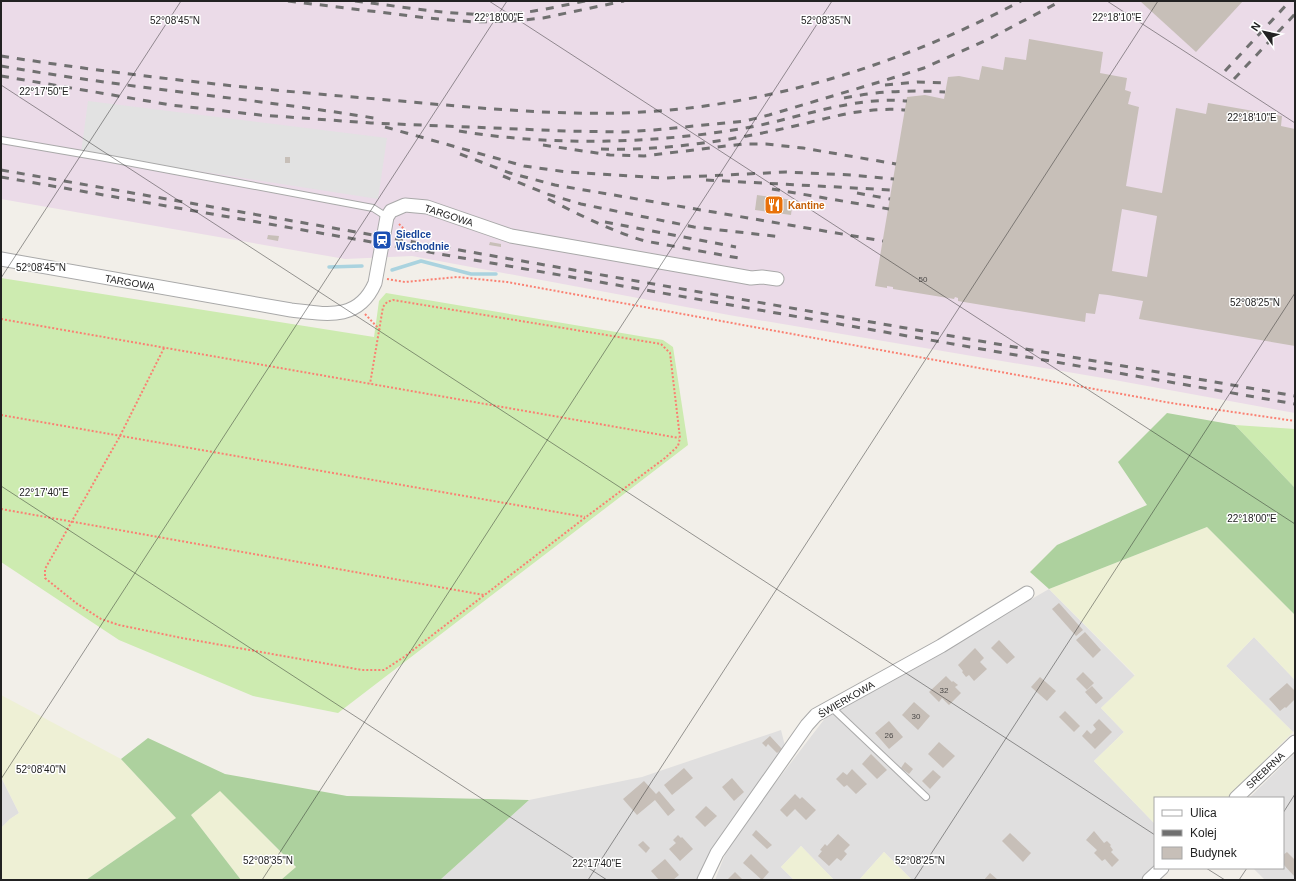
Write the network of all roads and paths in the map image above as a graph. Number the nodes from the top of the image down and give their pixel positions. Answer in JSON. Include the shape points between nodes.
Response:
{"nodes":[{"id":1,"x":1,"y":140,"type":"edge"},
{"id":2,"x":387,"y":217,"type":"junction"},
{"id":3,"x":426,"y":236,"type":"dead end"},
{"id":4,"x":1,"y":259,"type":"edge"},
{"id":5,"x":376,"y":277,"type":"junction"},
{"id":6,"x":777,"y":279,"type":"dead end"},
{"id":7,"x":360,"y":304,"type":"junction"},
{"id":8,"x":1,"y":319,"type":"edge"},
{"id":9,"x":380,"y":330,"type":"junction"},
{"id":10,"x":164,"y":348,"type":"junction"},
{"id":11,"x":370,"y":384,"type":"junction"},
{"id":12,"x":1,"y":415,"type":"edge"},
{"id":13,"x":1295,"y":421,"type":"edge"},
{"id":14,"x":120,"y":436,"type":"junction"},
{"id":15,"x":680,"y":438,"type":"junction"},
{"id":16,"x":1,"y":510,"type":"edge"},
{"id":17,"x":586,"y":517,"type":"junction"},
{"id":18,"x":71,"y":522,"type":"junction"},
{"id":19,"x":1027,"y":593,"type":"dead end"},
{"id":20,"x":484,"y":596,"type":"junction"},
{"id":21,"x":830,"y":706,"type":"junction"},
{"id":22,"x":1295,"y":742,"type":"edge"},
{"id":23,"x":926,"y":797,"type":"dead end"},
{"id":24,"x":1237,"y":797,"type":"edge"},
{"id":25,"x":1161,"y":869,"type":"edge"},
{"id":26,"x":704,"y":880,"type":"edge"},
{"id":27,"x":1149,"y":880,"type":"edge"}],
"edges":[{"from":1,"to":2,"type":"lane","via":[[373,208]]},
{"from":2,"to":3,"type":"path","via":[[407,232]]},
{"from":2,"to":5,"type":"street","name":"TARGOWA"},
{"from":2,"to":6,"type":"street","name":"TARGOWA","via":[[391,211],[405,205],[427,207],[511,236],[745,277]]},
{"from":4,"to":7,"type":"street","name":"TARGOWA","via":[[290,310],[343,313]]},
{"from":5,"to":7,"type":"street","name":"TARGOWA","via":[[371,292]]},
{"from":5,"to":13,"type":"path","via":[[405,282],[457,277],[507,282],[1171,403]]},
{"from":7,"to":9,"type":"path","via":[[364,313]]},
{"from":8,"to":10,"type":"path"},
{"from":9,"to":11,"type":"path"},
{"from":9,"to":15,"type":"path","via":[[383,307],[393,300],[661,344],[670,353]]},
{"from":10,"to":11,"type":"path"},
{"from":10,"to":14,"type":"path"},
{"from":11,"to":15,"type":"path"},
{"from":12,"to":14,"type":"path"},
{"from":14,"to":17,"type":"path"},
{"from":14,"to":18,"type":"path"},
{"from":15,"to":17,"type":"path","via":[[678,446],[665,458]]},
{"from":16,"to":18,"type":"path"},
{"from":17,"to":20,"type":"path"},
{"from":18,"to":20,"type":"path"},
{"from":18,"to":20,"type":"path","via":[[45,569],[45,578],[101,619],[182,638],[362,670],[384,670]]},
{"from":19,"to":21,"type":"street","name":"ŚWIERKOWA","via":[[941,646]]},
{"from":21,"to":23,"type":"lane"},
{"from":21,"to":26,"type":"street","name":"ŚWIERKOWA","via":[[807,725],[717,853]]},
{"from":22,"to":24,"type":"street","name":"SREBRNA"},
{"from":25,"to":27,"type":"street"}]}
